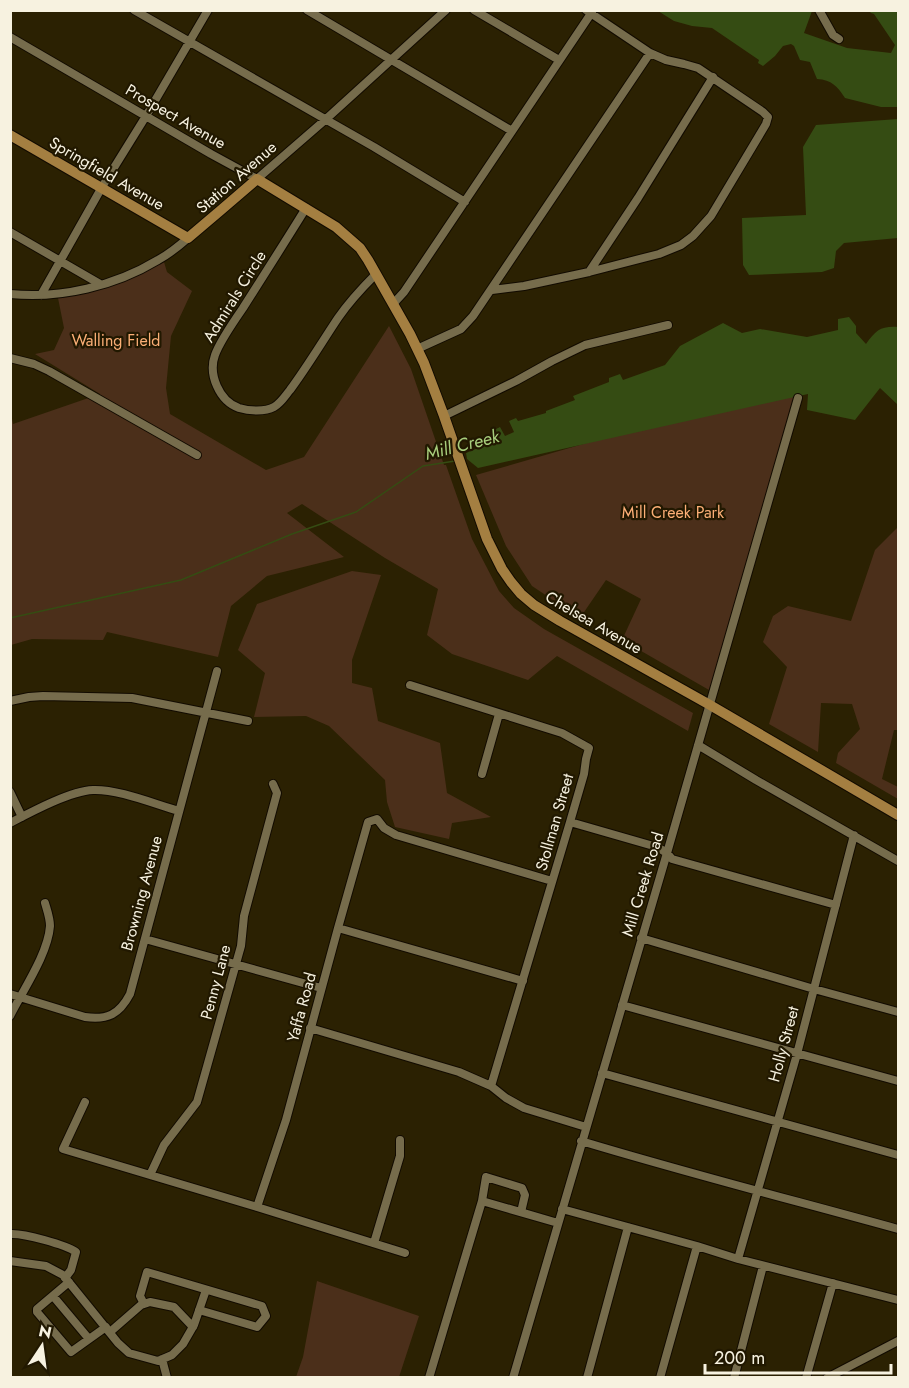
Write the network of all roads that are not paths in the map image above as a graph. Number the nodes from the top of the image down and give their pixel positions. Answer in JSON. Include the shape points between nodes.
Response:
{"nodes":[{"id":1,"x":134,"y":10,"type":"edge"},
{"id":2,"x":208,"y":10,"type":"edge"},
{"id":3,"x":307,"y":10,"type":"edge"},
{"id":4,"x":446,"y":10,"type":"edge"},
{"id":5,"x":474,"y":10,"type":"edge"},
{"id":6,"x":819,"y":10,"type":"edge"},
{"id":7,"x":590,"y":12,"type":"edge"},
{"id":8,"x":10,"y":37,"type":"edge"},
{"id":9,"x":839,"y":39,"type":"dead end"},
{"id":10,"x":189,"y":42,"type":"junction"},
{"id":11,"x":650,"y":53,"type":"junction"},
{"id":12,"x":391,"y":60,"type":"junction"},
{"id":13,"x":559,"y":60,"type":"junction"},
{"id":14,"x":713,"y":77,"type":"junction"},
{"id":15,"x":146,"y":116,"type":"junction"},
{"id":16,"x":325,"y":120,"type":"junction"},
{"id":17,"x":512,"y":131,"type":"junction"},
{"id":18,"x":10,"y":135,"type":"edge"},
{"id":19,"x":257,"y":179,"type":"junction"},
{"id":20,"x":102,"y":187,"type":"junction"},
{"id":21,"x":465,"y":202,"type":"junction"},
{"id":22,"x":306,"y":208,"type":"junction"},
{"id":23,"x":10,"y":232,"type":"edge"},
{"id":24,"x":188,"y":238,"type":"junction"},
{"id":25,"x":61,"y":262,"type":"junction"},
{"id":26,"x":589,"y":272,"type":"junction"},
{"id":27,"x":376,"y":274,"type":"junction"},
{"id":28,"x":100,"y":284,"type":"junction"},
{"id":29,"x":492,"y":290,"type":"junction"},
{"id":30,"x":10,"y":294,"type":"edge"},
{"id":31,"x":41,"y":295,"type":"junction"},
{"id":32,"x":393,"y":304,"type":"junction"},
{"id":33,"x":668,"y":325,"type":"dead end"},
{"id":34,"x":417,"y":349,"type":"junction"},
{"id":35,"x":10,"y":358,"type":"edge"},
{"id":36,"x":798,"y":398,"type":"dead end"},
{"id":37,"x":444,"y":416,"type":"junction"},
{"id":38,"x":197,"y":455,"type":"dead end"},
{"id":39,"x":217,"y":671,"type":"dead end"},
{"id":40,"x":410,"y":685,"type":"dead end"},
{"id":41,"x":10,"y":701,"type":"edge"},
{"id":42,"x":710,"y":705,"type":"junction"},
{"id":43,"x":206,"y":713,"type":"junction"},
{"id":44,"x":499,"y":714,"type":"junction"},
{"id":45,"x":248,"y":721,"type":"dead end"},
{"id":46,"x":698,"y":745,"type":"junction"},
{"id":47,"x":482,"y":774,"type":"dead end"},
{"id":48,"x":273,"y":784,"type":"dead end"},
{"id":49,"x":10,"y":792,"type":"edge"},
{"id":50,"x":179,"y":812,"type":"junction"},
{"id":51,"x":898,"y":815,"type":"edge"},
{"id":52,"x":22,"y":817,"type":"junction"},
{"id":53,"x":570,"y":822,"type":"junction"},
{"id":54,"x":10,"y":823,"type":"edge"},
{"id":55,"x":854,"y":835,"type":"junction"},
{"id":56,"x":667,"y":853,"type":"junction"},
{"id":57,"x":898,"y":861,"type":"edge"},
{"id":58,"x":552,"y":881,"type":"junction"},
{"id":59,"x":45,"y":903,"type":"dead end"},
{"id":60,"x":836,"y":905,"type":"junction"},
{"id":61,"x":338,"y":928,"type":"junction"},
{"id":62,"x":642,"y":938,"type":"junction"},
{"id":63,"x":145,"y":939,"type":"junction"},
{"id":64,"x":236,"y":964,"type":"junction"},
{"id":65,"x":523,"y":981,"type":"junction"},
{"id":66,"x":321,"y":988,"type":"junction"},
{"id":67,"x":814,"y":989,"type":"junction"},
{"id":68,"x":10,"y":993,"type":"edge"},
{"id":69,"x":20,"y":996,"type":"junction"},
{"id":70,"x":622,"y":1005,"type":"junction"},
{"id":71,"x":898,"y":1012,"type":"edge"},
{"id":72,"x":10,"y":1016,"type":"edge"},
{"id":73,"x":310,"y":1028,"type":"junction"},
{"id":74,"x":797,"y":1054,"type":"junction"},
{"id":75,"x":602,"y":1073,"type":"junction"},
{"id":76,"x":898,"y":1081,"type":"edge"},
{"id":77,"x":491,"y":1086,"type":"junction"},
{"id":78,"x":85,"y":1102,"type":"dead end"},
{"id":79,"x":777,"y":1122,"type":"junction"},
{"id":80,"x":586,"y":1127,"type":"junction"},
{"id":81,"x":400,"y":1140,"type":"dead end"},
{"id":82,"x":581,"y":1141,"type":"junction"},
{"id":83,"x":898,"y":1155,"type":"edge"},
{"id":84,"x":150,"y":1175,"type":"junction"},
{"id":85,"x":758,"y":1190,"type":"junction"},
{"id":86,"x":482,"y":1201,"type":"junction"},
{"id":87,"x":257,"y":1207,"type":"junction"},
{"id":88,"x":562,"y":1209,"type":"junction"},
{"id":89,"x":521,"y":1212,"type":"junction"},
{"id":90,"x":558,"y":1223,"type":"junction"},
{"id":91,"x":628,"y":1227,"type":"junction"},
{"id":92,"x":898,"y":1229,"type":"edge"},
{"id":93,"x":10,"y":1234,"type":"edge"},
{"id":94,"x":374,"y":1244,"type":"junction"},
{"id":95,"x":697,"y":1246,"type":"junction"},
{"id":96,"x":405,"y":1253,"type":"dead end"},
{"id":97,"x":738,"y":1259,"type":"junction"},
{"id":98,"x":10,"y":1261,"type":"edge"},
{"id":99,"x":763,"y":1266,"type":"junction"},
{"id":100,"x":67,"y":1280,"type":"junction"},
{"id":101,"x":833,"y":1283,"type":"junction"},
{"id":102,"x":206,"y":1290,"type":"junction"},
{"id":103,"x":53,"y":1296,"type":"junction"},
{"id":104,"x":898,"y":1300,"type":"edge"},
{"id":105,"x":144,"y":1304,"type":"junction"},
{"id":106,"x":199,"y":1310,"type":"junction"},
{"id":107,"x":193,"y":1328,"type":"junction"},
{"id":108,"x":108,"y":1329,"type":"junction"},
{"id":109,"x":89,"y":1340,"type":"junction"},
{"id":110,"x":898,"y":1341,"type":"edge"},
{"id":111,"x":162,"y":1359,"type":"junction"},
{"id":112,"x":167,"y":1377,"type":"edge"},
{"id":113,"x":429,"y":1377,"type":"edge"},
{"id":114,"x":513,"y":1377,"type":"edge"},
{"id":115,"x":587,"y":1377,"type":"edge"},
{"id":116,"x":660,"y":1377,"type":"edge"},
{"id":117,"x":734,"y":1377,"type":"edge"},
{"id":118,"x":807,"y":1377,"type":"edge"},
{"id":119,"x":826,"y":1377,"type":"edge"}],
"edges":[{"from":1,"to":10,"type":"street"},
{"from":2,"to":10,"type":"street"},
{"from":3,"to":12,"type":"street"},
{"from":4,"to":12,"type":"street","name":"Station Avenue"},
{"from":5,"to":13,"type":"street"},
{"from":6,"to":9,"type":"street"},
{"from":7,"to":11,"type":"street"},
{"from":7,"to":13,"type":"street"},
{"from":8,"to":15,"type":"street","name":"Prospect Avenue"},
{"from":10,"to":15,"type":"street"},
{"from":10,"to":16,"type":"street"},
{"from":11,"to":14,"type":"street","via":[[698,68]]},
{"from":11,"to":29,"type":"street"},
{"from":12,"to":16,"type":"street","name":"Station Avenue"},
{"from":12,"to":17,"type":"street"},
{"from":13,"to":17,"type":"street"},
{"from":14,"to":26,"type":"street"},
{"from":14,"to":26,"type":"street","via":[[768,117],[711,216],[681,245]]},
{"from":15,"to":19,"type":"street","name":"Prospect Avenue"},
{"from":15,"to":20,"type":"street"},
{"from":16,"to":19,"type":"street","name":"Station Avenue"},
{"from":16,"to":21,"type":"street"},
{"from":17,"to":21,"type":"street"},
{"from":18,"to":20,"type":"main road","name":"Springfield Avenue"},
{"from":19,"to":22,"type":"main road","name":"Prospect Avenue"},
{"from":19,"to":24,"type":"main road","name":"Station Avenue"},
{"from":20,"to":24,"type":"main road","name":"Springfield Avenue"},
{"from":20,"to":25,"type":"street"},
{"from":21,"to":32,"type":"street"},
{"from":22,"to":27,"type":"main road","name":"Prospect Avenue","via":[[352,240]]},
{"from":22,"to":27,"type":"street","name":"Admirals Circle","via":[[214,356],[214,378],[224,398],[239,408],[254,411],[274,407],[339,316]]},
{"from":23,"to":25,"type":"street"},
{"from":24,"to":28,"type":"street","name":"Station Avenue","via":[[141,270]]},
{"from":25,"to":28,"type":"street"},
{"from":25,"to":31,"type":"street"},
{"from":26,"to":29,"type":"street"},
{"from":27,"to":32,"type":"main road","name":"Prospect Avenue"},
{"from":28,"to":31,"type":"street","name":"Station Avenue"},
{"from":29,"to":34,"type":"street","via":[[460,329]]},
{"from":30,"to":31,"type":"street","name":"Station Avenue"},
{"from":32,"to":34,"type":"main road","name":"Chelsea Avenue"},
{"from":33,"to":37,"type":"street","via":[[585,345]]},
{"from":34,"to":37,"type":"main road","name":"Chelsea Avenue"},
{"from":35,"to":38,"type":"street","via":[[49,371]]},
{"from":36,"to":42,"type":"street","name":"Mill Creek Road"},
{"from":37,"to":42,"type":"main road","name":"Chelsea Avenue","via":[[487,539],[502,569],[521,594],[560,621]]},
{"from":39,"to":43,"type":"street","name":"Browning Avenue"},
{"from":40,"to":44,"type":"street","name":"Stollman Street"},
{"from":41,"to":43,"type":"street","via":[[43,696],[132,698]]},
{"from":42,"to":46,"type":"street","name":"Mill Creek Road"},
{"from":42,"to":51,"type":"main road","name":"Chelsea Avenue"},
{"from":43,"to":45,"type":"street"},
{"from":43,"to":50,"type":"street","name":"Browning Avenue"},
{"from":44,"to":47,"type":"street"},
{"from":44,"to":53,"type":"street","name":"Stollman Street","via":[[562,733],[590,748]]},
{"from":46,"to":55,"type":"street"},
{"from":46,"to":56,"type":"street","name":"Mill Creek Road"},
{"from":48,"to":64,"type":"street","name":"Penny Lane","via":[[277,793],[244,915]]},
{"from":49,"to":52,"type":"street"},
{"from":50,"to":52,"type":"street","via":[[128,796],[92,790]]},
{"from":50,"to":63,"type":"street","name":"Browning Avenue"},
{"from":52,"to":54,"type":"street"},
{"from":53,"to":56,"type":"street"},
{"from":53,"to":58,"type":"street","name":"Stollman Street"},
{"from":55,"to":57,"type":"street"},
{"from":55,"to":60,"type":"street","name":"Holly Street"},
{"from":56,"to":60,"type":"street","via":[[672,859]]},
{"from":56,"to":62,"type":"street","name":"Mill Creek Road"},
{"from":58,"to":61,"type":"street","name":"Yaffa Road","via":[[396,836],[377,819],[368,822]]},
{"from":58,"to":65,"type":"street","name":"Stollman Street"},
{"from":59,"to":69,"type":"street","via":[[50,924],[47,938],[41,958]]},
{"from":60,"to":67,"type":"street","name":"Holly Street"},
{"from":61,"to":65,"type":"street"},
{"from":61,"to":66,"type":"street","name":"Yaffa Road"},
{"from":62,"to":67,"type":"street"},
{"from":62,"to":70,"type":"street","name":"Mill Creek Road"},
{"from":63,"to":64,"type":"street"},
{"from":63,"to":69,"type":"street","name":"Browning Avenue","via":[[130,994],[125,1004],[111,1015],[85,1017]]},
{"from":64,"to":66,"type":"street"},
{"from":64,"to":84,"type":"street","name":"Penny Lane","via":[[197,1102],[164,1145]]},
{"from":65,"to":77,"type":"street","name":"Stollman Street"},
{"from":66,"to":73,"type":"street","name":"Yaffa Road"},
{"from":67,"to":71,"type":"street"},
{"from":67,"to":74,"type":"street","name":"Holly Street"},
{"from":68,"to":69,"type":"street","name":"Browning Avenue"},
{"from":69,"to":72,"type":"street"},
{"from":70,"to":74,"type":"street"},
{"from":70,"to":75,"type":"street","name":"Mill Creek Road"},
{"from":73,"to":77,"type":"street","via":[[459,1072]]},
{"from":73,"to":87,"type":"street","name":"Yaffa Road","via":[[286,1120]]},
{"from":74,"to":76,"type":"street"},
{"from":74,"to":79,"type":"street","name":"Holly Street"},
{"from":75,"to":79,"type":"street"},
{"from":75,"to":80,"type":"street","name":"Mill Creek Road"},
{"from":77,"to":80,"type":"street","via":[[524,1108]]},
{"from":78,"to":84,"type":"street","via":[[63,1149]]},
{"from":79,"to":83,"type":"street"},
{"from":79,"to":85,"type":"street","name":"Holly Street"},
{"from":80,"to":82,"type":"street","name":"Mill Creek Road"},
{"from":81,"to":94,"type":"street","via":[[400,1156]]},
{"from":82,"to":85,"type":"street"},
{"from":82,"to":88,"type":"street","name":"Mill Creek Road"},
{"from":84,"to":87,"type":"street"},
{"from":85,"to":92,"type":"street"},
{"from":85,"to":97,"type":"street","name":"Holly Street"},
{"from":86,"to":89,"type":"street"},
{"from":86,"to":89,"type":"street","via":[[486,1177],[522,1188],[525,1195]]},
{"from":86,"to":113,"type":"street"},
{"from":87,"to":94,"type":"street"},
{"from":88,"to":90,"type":"street","name":"Mill Creek Road"},
{"from":88,"to":91,"type":"street"},
{"from":89,"to":90,"type":"street"},
{"from":90,"to":114,"type":"street","name":"Mill Creek Road"},
{"from":91,"to":95,"type":"street"},
{"from":91,"to":115,"type":"street"},
{"from":93,"to":100,"type":"street","via":[[76,1252]]},
{"from":94,"to":96,"type":"street"},
{"from":95,"to":97,"type":"street"},
{"from":95,"to":116,"type":"street"},
{"from":97,"to":99,"type":"street"},
{"from":98,"to":100,"type":"street","via":[[46,1266]]},
{"from":99,"to":101,"type":"street"},
{"from":99,"to":117,"type":"street"},
{"from":100,"to":103,"type":"street"},
{"from":100,"to":108,"type":"street"},
{"from":101,"to":104,"type":"street"},
{"from":101,"to":118,"type":"street"},
{"from":102,"to":105,"type":"street","via":[[147,1272],[140,1296]]},
{"from":102,"to":106,"type":"street"},
{"from":102,"to":106,"type":"street","via":[[262,1306],[266,1316],[257,1327]]},
{"from":103,"to":109,"type":"street"},
{"from":103,"to":109,"type":"street","via":[[37,1312],[71,1352]]},
{"from":105,"to":107,"type":"street","via":[[174,1307]]},
{"from":105,"to":108,"type":"street"},
{"from":106,"to":107,"type":"street"},
{"from":107,"to":111,"type":"street","via":[[172,1355]]},
{"from":108,"to":109,"type":"street"},
{"from":108,"to":111,"type":"street","via":[[129,1353]]},
{"from":110,"to":119,"type":"street"},
{"from":111,"to":112,"type":"street"}]}
